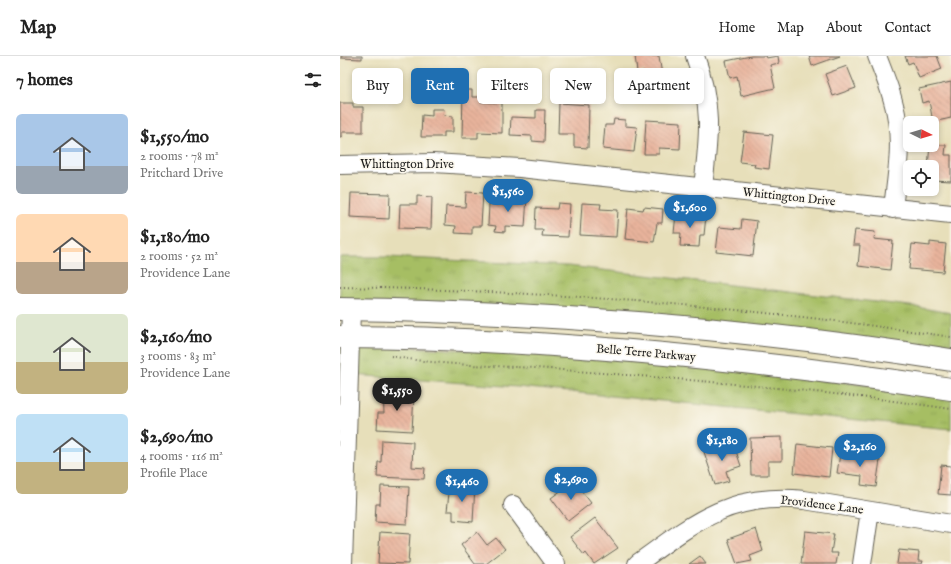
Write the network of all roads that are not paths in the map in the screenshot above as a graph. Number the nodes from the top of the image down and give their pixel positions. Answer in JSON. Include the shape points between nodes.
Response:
{"nodes":[{"id":1,"x":695,"y":56,"type":"edge"},
{"id":2,"x":877,"y":56,"type":"edge"},
{"id":3,"x":340,"y":165,"type":"edge"},
{"id":4,"x":703,"y":187,"type":"junction"},
{"id":5,"x":893,"y":209,"type":"junction"},
{"id":6,"x":951,"y":214,"type":"edge"},
{"id":7,"x":345,"y":310,"type":"edge"},
{"id":8,"x":345,"y":337,"type":"edge"},
{"id":9,"x":951,"y":360,"type":"edge"},
{"id":10,"x":951,"y":389,"type":"edge"},
{"id":11,"x":512,"y":504,"type":"dead end"},
{"id":12,"x":870,"y":511,"type":"junction"},
{"id":13,"x":951,"y":524,"type":"edge"},
{"id":14,"x":343,"y":564,"type":"edge"},
{"id":15,"x":556,"y":564,"type":"edge"},
{"id":16,"x":637,"y":564,"type":"edge"},
{"id":17,"x":862,"y":564,"type":"edge"}],
"edges":[{"from":1,"to":4,"type":"street","via":[[709,115]]},
{"from":2,"to":5,"type":"street","via":[[892,99],[899,132]]},
{"from":3,"to":4,"type":"street","name":"Whittington Drive","via":[[496,166]]},
{"from":4,"to":5,"type":"street","name":"Whittington Drive"},
{"from":5,"to":6,"type":"street","name":"Whittington Drive"},
{"from":7,"to":8,"type":"street"},
{"from":7,"to":9,"type":"main road","via":[[483,314],[654,325],[784,338]]},
{"from":8,"to":10,"type":"main road","name":"Belle Terre Parkway","via":[[497,342],[650,352],[800,368]]},
{"from":8,"to":14,"type":"street"},
{"from":11,"to":15,"type":"street"},
{"from":12,"to":13,"type":"street","name":"Providence Lane"},
{"from":12,"to":16,"type":"street","name":"Providence Lane","via":[[793,499],[743,503],[698,521]]},
{"from":12,"to":17,"type":"street"}]}
